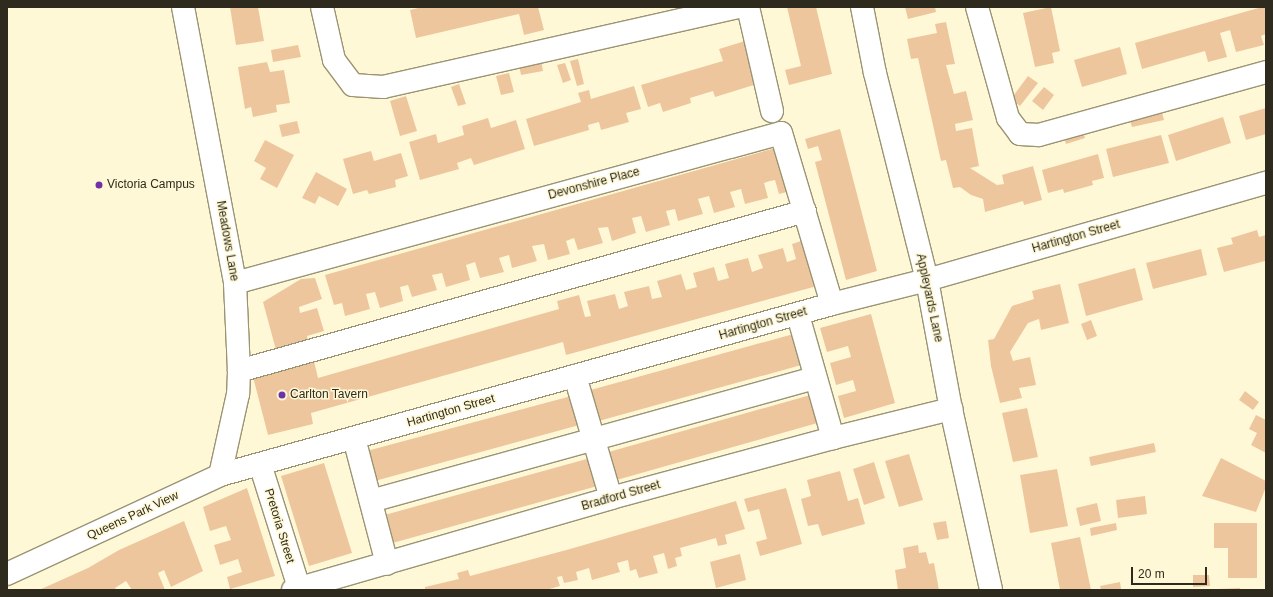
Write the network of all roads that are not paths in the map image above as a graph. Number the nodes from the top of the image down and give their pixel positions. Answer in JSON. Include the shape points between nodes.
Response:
{"nodes":[{"id":1,"x":183,"y":7,"type":"edge"},
{"id":2,"x":322,"y":7,"type":"edge"},
{"id":3,"x":738,"y":7,"type":"edge"},
{"id":4,"x":748,"y":7,"type":"edge"},
{"id":5,"x":862,"y":7,"type":"edge"},
{"id":6,"x":977,"y":7,"type":"edge"},
{"id":7,"x":1266,"y":72,"type":"edge"},
{"id":8,"x":772,"y":111,"type":"dead end"},
{"id":9,"x":1266,"y":182,"type":"edge"},
{"id":10,"x":805,"y":211,"type":"junction"},
{"id":11,"x":927,"y":280,"type":"junction"},
{"id":12,"x":235,"y":283,"type":"junction"},
{"id":13,"x":832,"y":304,"type":"junction"},
{"id":14,"x":798,"y":315,"type":"junction"},
{"id":15,"x":239,"y":371,"type":"junction"},
{"id":16,"x":575,"y":376,"type":"junction"},
{"id":17,"x":815,"y":378,"type":"junction"},
{"id":18,"x":951,"y":408,"type":"junction"},
{"id":19,"x":354,"y":438,"type":"junction"},
{"id":20,"x":833,"y":438,"type":"junction"},
{"id":21,"x":593,"y":439,"type":"junction"},
{"id":22,"x":260,"y":464,"type":"junction"},
{"id":23,"x":220,"y":475,"type":"junction"},
{"id":24,"x":611,"y":498,"type":"junction"},
{"id":25,"x":370,"y":501,"type":"junction"},
{"id":26,"x":387,"y":564,"type":"junction"},
{"id":27,"x":7,"y":574,"type":"edge"},
{"id":28,"x":296,"y":589,"type":"edge"},
{"id":29,"x":992,"y":590,"type":"edge"}],
"edges":[{"from":1,"to":12,"type":"street","name":"Meadows Lane"},
{"from":2,"to":3,"type":"street","via":[[334,60],[352,84],[383,87]]},
{"from":4,"to":8,"type":"street"},
{"from":5,"to":11,"type":"street","name":"Appleyards Lane"},
{"from":6,"to":7,"type":"street","via":[[1008,118],[1020,134],[1039,135]]},
{"from":9,"to":11,"type":"street","name":"Hartington Street"},
{"from":10,"to":12,"type":"street","name":"Devonshire Place","via":[[781,133]]},
{"from":10,"to":13,"type":"street","name":"Devonshire Place"},
{"from":10,"to":15,"type":"street"},
{"from":11,"to":13,"type":"street","name":"Hartington Street"},
{"from":11,"to":18,"type":"street","name":"Appleyards Lane"},
{"from":12,"to":15,"type":"street","name":"Meadows Lane"},
{"from":13,"to":14,"type":"street","name":"Hartington Street"},
{"from":14,"to":16,"type":"street","name":"Hartington Street"},
{"from":14,"to":17,"type":"street"},
{"from":15,"to":23,"type":"street","name":"Meadows Lane","via":[[238,394]]},
{"from":16,"to":19,"type":"street","name":"Hartington Street"},
{"from":16,"to":21,"type":"street"},
{"from":17,"to":20,"type":"street"},
{"from":17,"to":21,"type":"street"},
{"from":18,"to":20,"type":"street","name":"Bradford Street"},
{"from":18,"to":29,"type":"street","name":"Appleyards Lane"},
{"from":19,"to":22,"type":"street","name":"Hartington Street"},
{"from":19,"to":25,"type":"street"},
{"from":20,"to":24,"type":"street","name":"Bradford Street"},
{"from":21,"to":24,"type":"street"},
{"from":21,"to":25,"type":"street"},
{"from":22,"to":23,"type":"street","name":"Queens Park View"},
{"from":22,"to":28,"type":"street","name":"Pretoria Street"},
{"from":23,"to":27,"type":"street","name":"Queens Park View"},
{"from":24,"to":26,"type":"street","name":"Bradford Street"},
{"from":25,"to":26,"type":"street"},
{"from":26,"to":28,"type":"street","name":"Bradford Street"}]}
